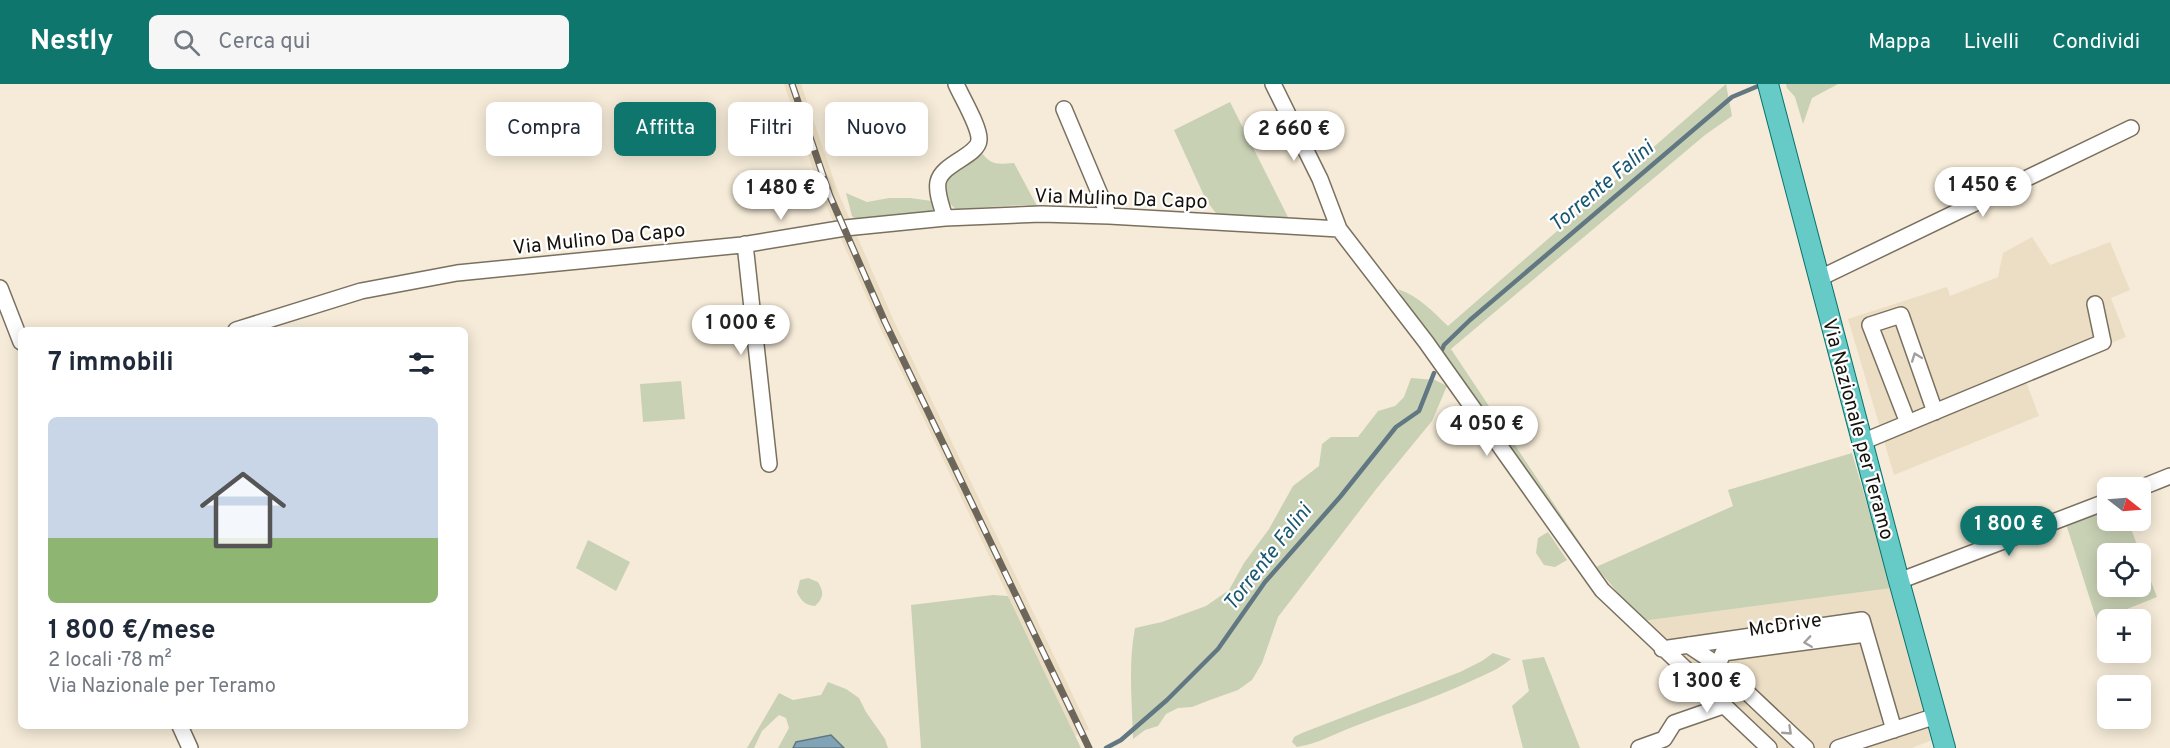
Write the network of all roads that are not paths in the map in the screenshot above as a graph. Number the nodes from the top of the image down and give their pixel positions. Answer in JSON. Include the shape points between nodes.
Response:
{"nodes":[{"id":1,"x":956,"y":84,"type":"edge"},
{"id":2,"x":1273,"y":84,"type":"edge"},
{"id":3,"x":1768,"y":84,"type":"edge"},
{"id":4,"x":1064,"y":109,"type":"dead end"},
{"id":5,"x":2131,"y":128,"type":"dead end"},
{"id":6,"x":1109,"y":216,"type":"junction"},
{"id":7,"x":945,"y":218,"type":"junction"},
{"id":8,"x":1339,"y":230,"type":"junction"},
{"id":9,"x":745,"y":244,"type":"junction"},
{"id":10,"x":1820,"y":278,"type":"junction"},
{"id":11,"x":0,"y":288,"type":"edge"},
{"id":12,"x":2095,"y":304,"type":"dead end"},
{"id":13,"x":246,"y":327,"type":"edge"},
{"id":14,"x":18,"y":334,"type":"edge"},
{"id":15,"x":1935,"y":412,"type":"junction"},
{"id":16,"x":1908,"y":423,"type":"junction"},
{"id":17,"x":1862,"y":442,"type":"junction"},
{"id":18,"x":769,"y":464,"type":"dead end"},
{"id":19,"x":2170,"y":476,"type":"edge"},
{"id":20,"x":2151,"y":484,"type":"edge"},
{"id":21,"x":2097,"y":505,"type":"edge"},
{"id":22,"x":1899,"y":581,"type":"junction"},
{"id":23,"x":1866,"y":634,"type":"junction"},
{"id":24,"x":1688,"y":645,"type":"junction"},
{"id":25,"x":1662,"y":648,"type":"junction"},
{"id":26,"x":1718,"y":665,"type":"junction"},
{"id":27,"x":1723,"y":706,"type":"junction"},
{"id":28,"x":1936,"y":716,"type":"junction"},
{"id":29,"x":181,"y":729,"type":"edge"},
{"id":30,"x":1894,"y":730,"type":"junction"},
{"id":31,"x":190,"y":748,"type":"edge"},
{"id":32,"x":1639,"y":748,"type":"edge"},
{"id":33,"x":1769,"y":748,"type":"edge"},
{"id":34,"x":1806,"y":748,"type":"edge"},
{"id":35,"x":1838,"y":748,"type":"edge"},
{"id":36,"x":1945,"y":748,"type":"edge"}],
"edges":[{"from":1,"to":7,"type":"street","via":[[979,140],[976,147],[942,172],[938,192]]},
{"from":2,"to":8,"type":"street","via":[[1320,179]]},
{"from":3,"to":10,"type":"main road","name":"Via Nazionale per Teramo"},
{"from":4,"to":6,"type":"street"},
{"from":5,"to":10,"type":"street"},
{"from":6,"to":7,"type":"street","name":"Via Mulino Da Capo"},
{"from":6,"to":8,"type":"street","name":"Via Mulino Da Capo"},
{"from":7,"to":9,"type":"street","name":"Via Mulino Da Capo"},
{"from":8,"to":25,"type":"street","via":[[1426,342],[1602,590]]},
{"from":9,"to":13,"type":"street","name":"Via Mulino Da Capo","via":[[446,275],[361,291]]},
{"from":9,"to":18,"type":"street"},
{"from":10,"to":17,"type":"main road","name":"Via Nazionale per Teramo"},
{"from":11,"to":14,"type":"street"},
{"from":12,"to":15,"type":"street","via":[[2103,342]]},
{"from":15,"to":16,"type":"street"},
{"from":15,"to":16,"type":"street","one_way":true,"via":[[1901,315],[1870,325]]},
{"from":16,"to":17,"type":"street"},
{"from":17,"to":22,"type":"main road","name":"Via Nazionale per Teramo"},
{"from":19,"to":20,"type":"street"},
{"from":21,"to":22,"type":"street"},
{"from":22,"to":28,"type":"main road","name":"Via Nazionale per Teramo"},
{"from":23,"to":24,"type":"street","via":[[1862,620]]},
{"from":23,"to":26,"type":"street","name":"McDrive","one_way":true,"via":[[1722,653]]},
{"from":23,"to":30,"type":"street"},
{"from":24,"to":25,"type":"street"},
{"from":24,"to":26,"type":"street"},
{"from":25,"to":27,"type":"street"},
{"from":26,"to":34,"type":"street","one_way":true},
{"from":27,"to":32,"type":"street","via":[[1674,723],[1664,739]]},
{"from":27,"to":33,"type":"street"},
{"from":28,"to":30,"type":"street"},
{"from":28,"to":36,"type":"main road","name":"Via Nazionale per Teramo"},
{"from":29,"to":31,"type":"street"},
{"from":30,"to":35,"type":"street"}]}
